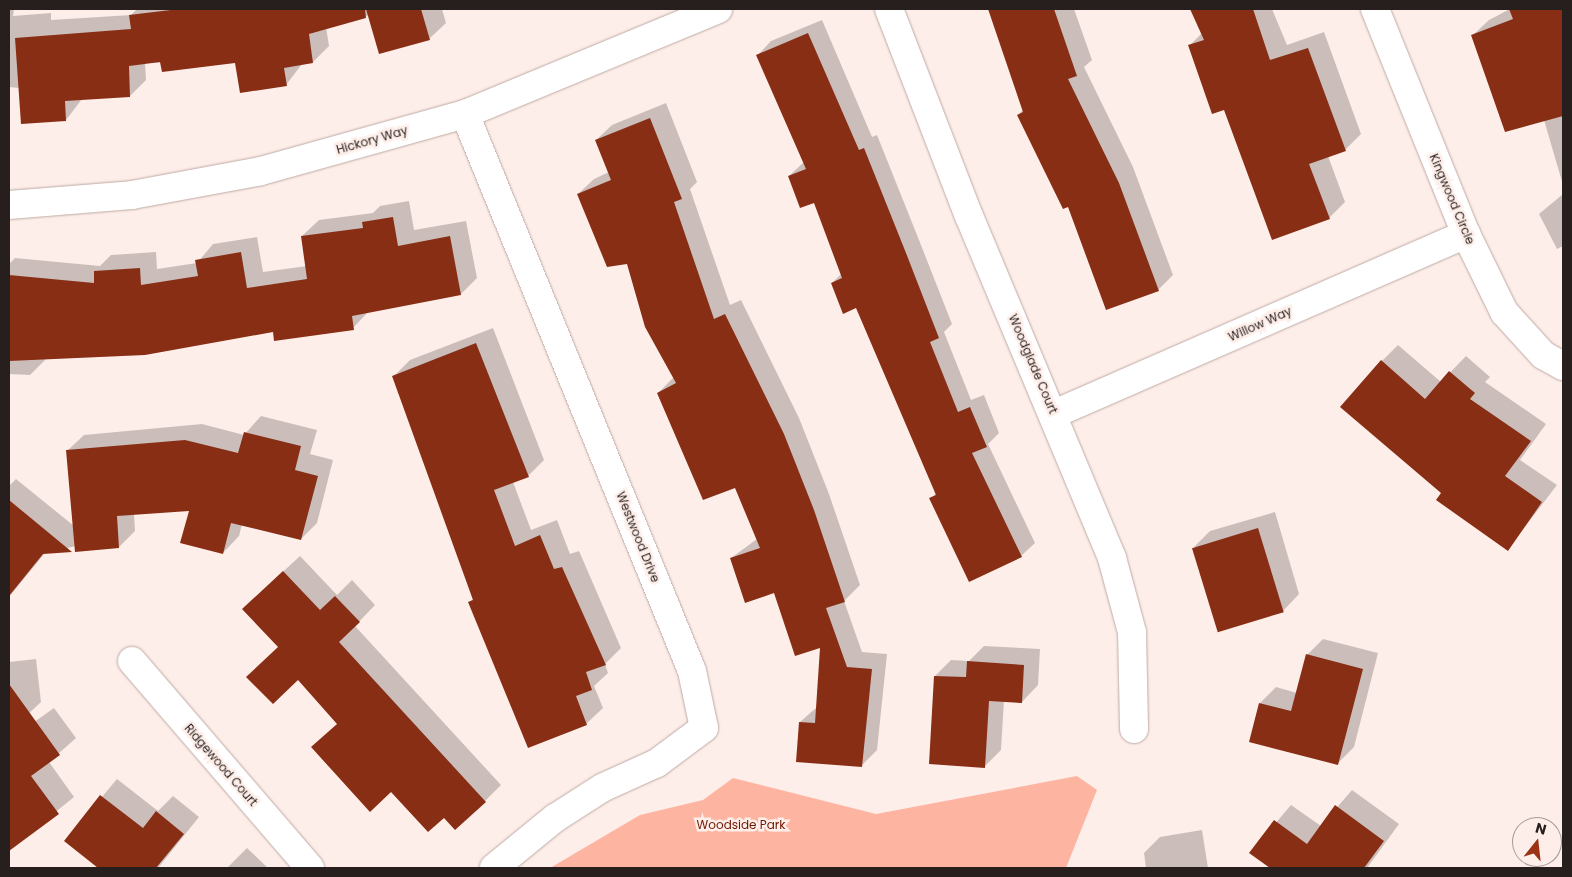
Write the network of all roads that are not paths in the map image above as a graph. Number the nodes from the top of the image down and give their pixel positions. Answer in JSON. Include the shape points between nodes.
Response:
{"nodes":[{"id":1,"x":718,"y":9,"type":"edge"},
{"id":2,"x":889,"y":9,"type":"edge"},
{"id":3,"x":1375,"y":9,"type":"edge"},
{"id":4,"x":465,"y":114,"type":"junction"},
{"id":5,"x":9,"y":205,"type":"edge"},
{"id":6,"x":1466,"y":234,"type":"junction"},
{"id":7,"x":1563,"y":366,"type":"edge"},
{"id":8,"x":1054,"y":414,"type":"junction"},
{"id":9,"x":132,"y":661,"type":"dead end"},
{"id":10,"x":1134,"y":729,"type":"dead end"},
{"id":11,"x":310,"y":868,"type":"edge"},
{"id":12,"x":494,"y":868,"type":"edge"}],
"edges":[{"from":1,"to":4,"type":"street","name":"Hickory Way"},
{"from":2,"to":8,"type":"street","name":"Woodglade Court","via":[[969,216]]},
{"from":3,"to":6,"type":"street","name":"Kingwood Circle"},
{"from":4,"to":5,"type":"street","name":"Hickory Way","via":[[261,172],[132,196]]},
{"from":4,"to":12,"type":"street","name":"Westwood Drive","via":[[692,670],[704,728],[657,763],[602,788],[555,818]]},
{"from":6,"to":7,"type":"street","name":"Kingwood Circle","via":[[1504,312],[1543,355]]},
{"from":6,"to":8,"type":"street","name":"Willow Way"},
{"from":8,"to":10,"type":"street","name":"Woodglade Court","via":[[1112,558],[1132,632]]},
{"from":9,"to":11,"type":"street","name":"Ridgewood Court"}]}
